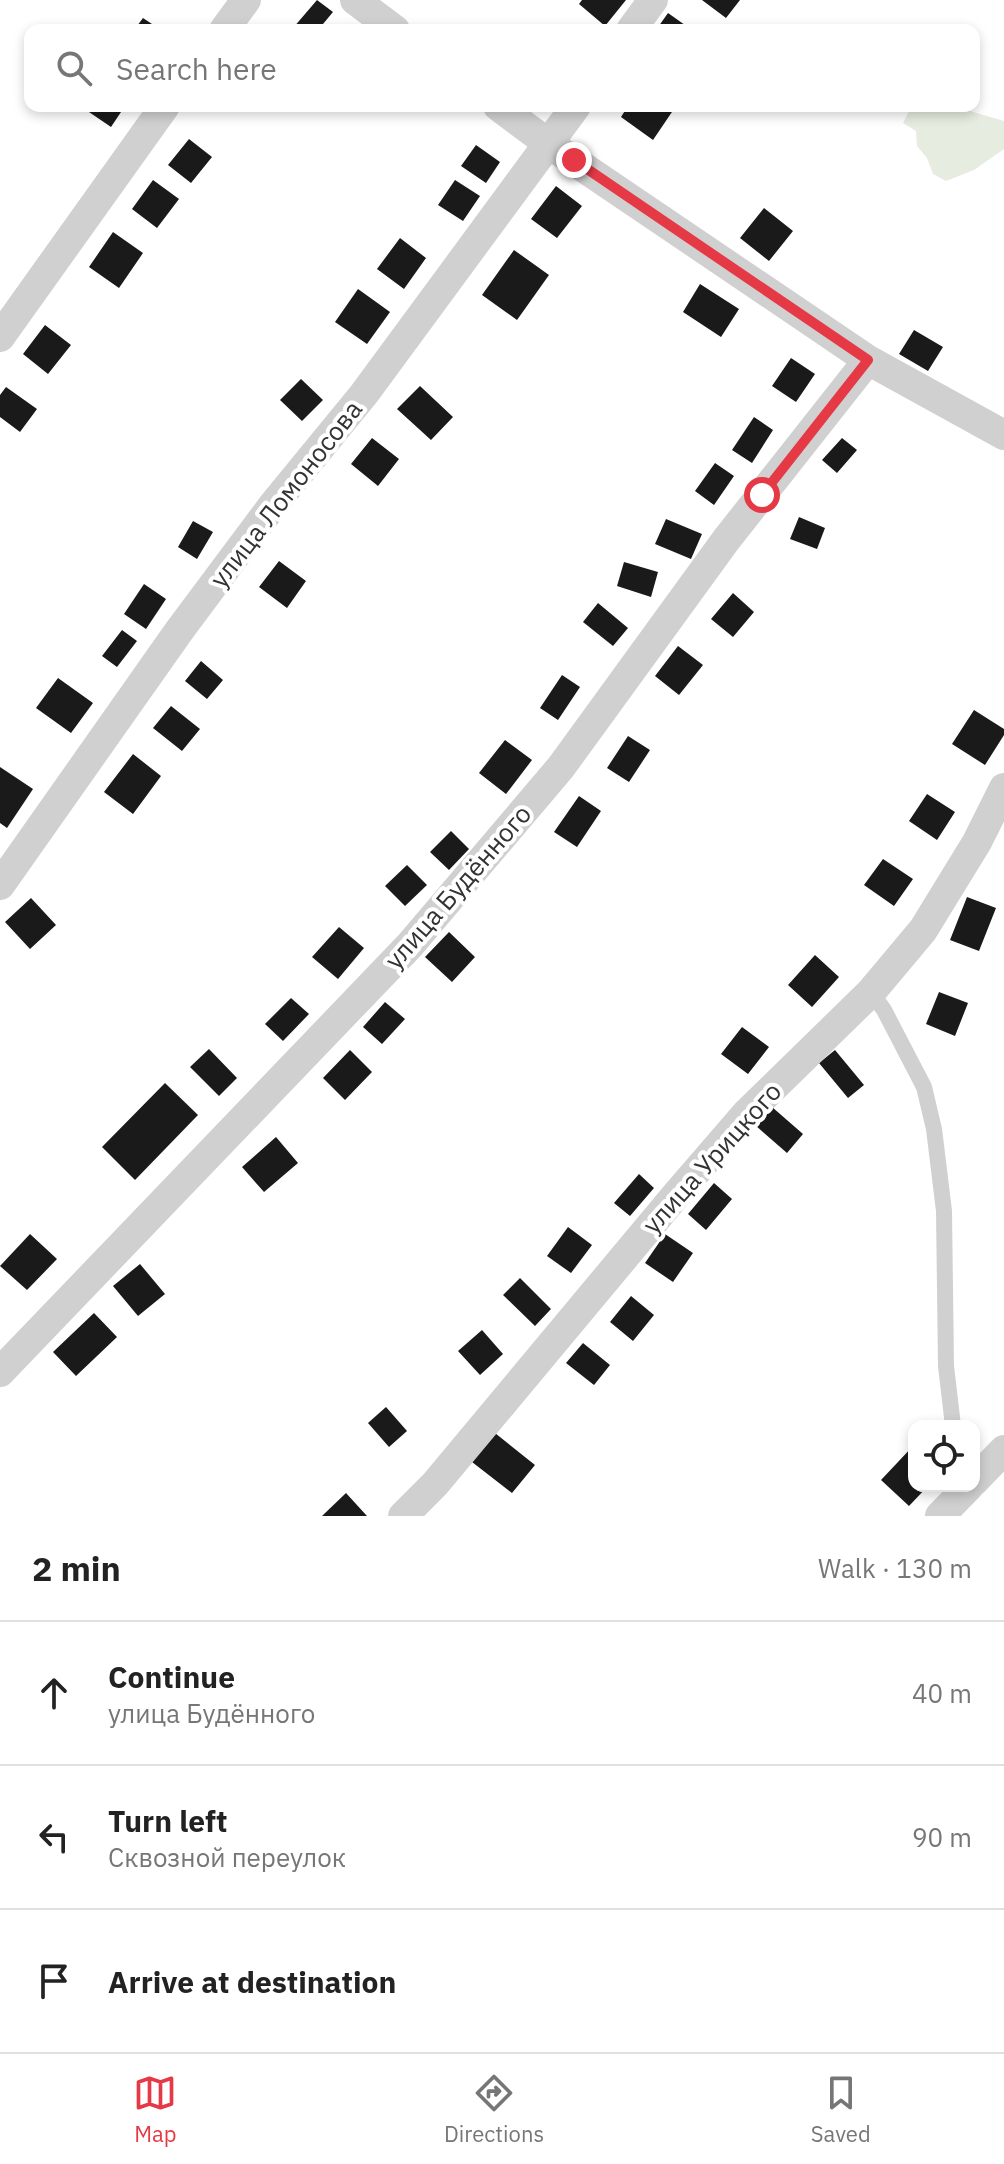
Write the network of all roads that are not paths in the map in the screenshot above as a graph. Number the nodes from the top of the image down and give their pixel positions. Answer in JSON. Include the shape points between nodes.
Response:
{"nodes":[{"id":1,"x":246,"y":0,"type":"edge"},
{"id":2,"x":355,"y":0,"type":"edge"},
{"id":3,"x":653,"y":0,"type":"edge"},
{"id":4,"x":228,"y":24,"type":"edge"},
{"id":5,"x":387,"y":24,"type":"edge"},
{"id":6,"x":635,"y":24,"type":"edge"},
{"id":7,"x":161,"y":112,"type":"edge"},
{"id":8,"x":506,"y":112,"type":"edge"},
{"id":9,"x":572,"y":112,"type":"edge"},
{"id":10,"x":549,"y":144,"type":"junction"},
{"id":11,"x":0,"y":337,"type":"edge"},
{"id":12,"x":868,"y":360,"type":"junction"},
{"id":13,"x":1004,"y":435,"type":"edge"},
{"id":14,"x":1004,"y":788,"type":"edge"},
{"id":15,"x":0,"y":885,"type":"edge"},
{"id":16,"x":871,"y":992,"type":"junction"},
{"id":17,"x":0,"y":1372,"type":"edge"},
{"id":18,"x":952,"y":1420,"type":"edge"},
{"id":19,"x":1004,"y":1450,"type":"edge"},
{"id":20,"x":980,"y":1475,"type":"edge"},
{"id":21,"x":963,"y":1492,"type":"edge"},
{"id":22,"x":403,"y":1516,"type":"edge"},
{"id":23,"x":940,"y":1516,"type":"edge"}],
"edges":[{"from":1,"to":4,"type":"street"},
{"from":2,"to":5,"type":"street"},
{"from":3,"to":6,"type":"street"},
{"from":7,"to":11,"type":"street"},
{"from":8,"to":10,"type":"street"},
{"from":9,"to":10,"type":"street","name":"улица Ломоносова"},
{"from":10,"to":12,"type":"street"},
{"from":10,"to":15,"type":"street","name":"улица Ломоносова","via":[[179,631]]},
{"from":12,"to":13,"type":"street"},
{"from":12,"to":17,"type":"street","name":"улица Будённого","via":[[726,540],[561,767],[410,945]]},
{"from":14,"to":16,"type":"street","name":"улица Урицкого","via":[[923,930]]},
{"from":16,"to":18,"type":"lane","via":[[924,1087],[934,1129],[944,1211],[946,1366]]},
{"from":16,"to":22,"type":"street","name":"улица Урицкого","via":[[746,1114]]},
{"from":19,"to":20,"type":"street"},
{"from":21,"to":23,"type":"street"}]}
